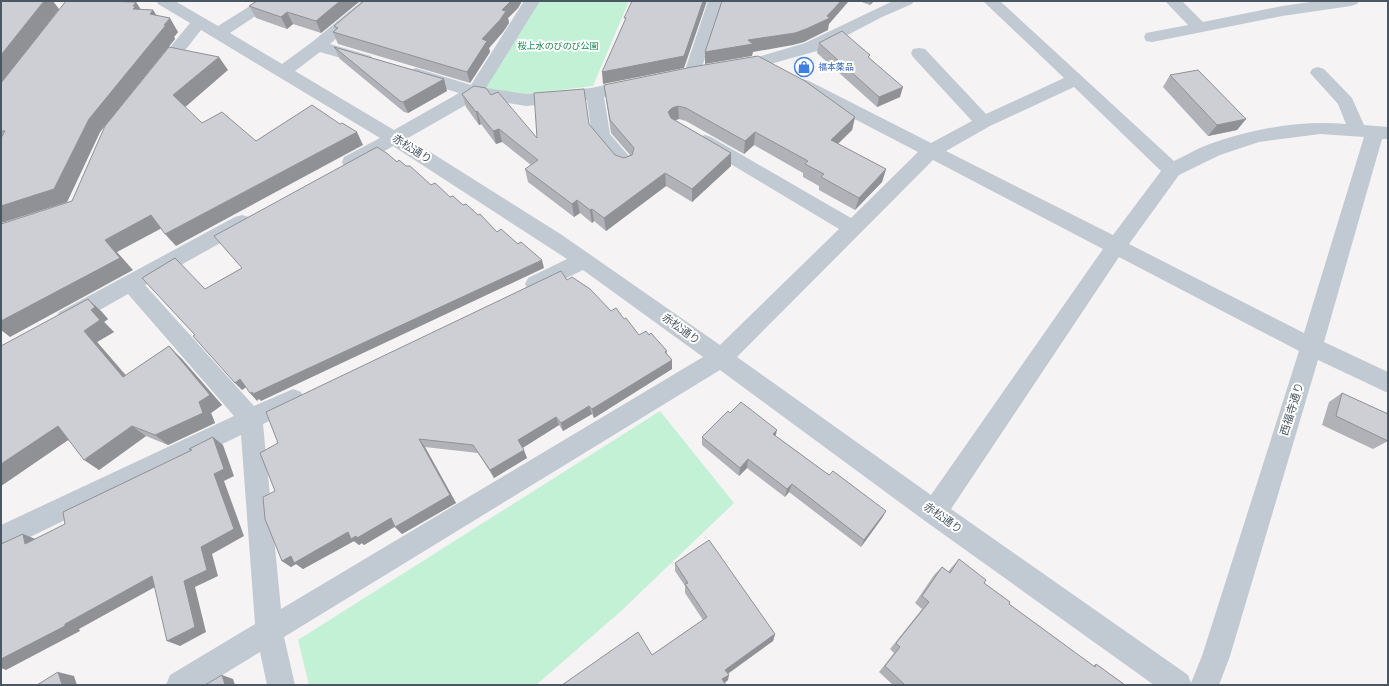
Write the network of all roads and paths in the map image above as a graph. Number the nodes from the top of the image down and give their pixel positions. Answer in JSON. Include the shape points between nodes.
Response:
{"nodes":[{"id":1,"x":164,"y":1,"type":"edge"},
{"id":2,"x":268,"y":1,"type":"edge"},
{"id":3,"x":372,"y":1,"type":"edge"},
{"id":4,"x":532,"y":1,"type":"edge"},
{"id":5,"x":716,"y":1,"type":"edge"},
{"id":6,"x":906,"y":1,"type":"edge"},
{"id":7,"x":991,"y":1,"type":"edge"},
{"id":8,"x":1173,"y":1,"type":"edge"},
{"id":9,"x":1351,"y":1,"type":"edge"},
{"id":10,"x":199,"y":22,"type":"junction"},
{"id":11,"x":1200,"y":28,"type":"junction"},
{"id":12,"x":218,"y":33,"type":"junction"},
{"id":13,"x":1152,"y":38,"type":"dead end"},
{"id":14,"x":318,"y":46,"type":"junction"},
{"id":15,"x":919,"y":53,"type":"dead end"},
{"id":16,"x":758,"y":62,"type":"junction"},
{"id":17,"x":378,"y":64,"type":"edge"},
{"id":18,"x":400,"y":70,"type":"edge"},
{"id":19,"x":284,"y":71,"type":"junction"},
{"id":20,"x":1318,"y":73,"type":"dead end"},
{"id":21,"x":1076,"y":79,"type":"junction"},
{"id":22,"x":647,"y":82,"type":"edge"},
{"id":23,"x":150,"y":83,"type":"edge"},
{"id":24,"x":475,"y":92,"type":"junction"},
{"id":25,"x":595,"y":93,"type":"junction"},
{"id":26,"x":984,"y":122,"type":"junction"},
{"id":27,"x":1373,"y":132,"type":"edge"},
{"id":28,"x":693,"y":134,"type":"edge"},
{"id":29,"x":394,"y":138,"type":"junction"},
{"id":30,"x":931,"y":151,"type":"junction"},
{"id":31,"x":625,"y":162,"type":"edge"},
{"id":32,"x":336,"y":170,"type":"edge"},
{"id":33,"x":1172,"y":170,"type":"junction"},
{"id":34,"x":261,"y":211,"type":"edge"},
{"id":35,"x":853,"y":228,"type":"junction"},
{"id":36,"x":1116,"y":246,"type":"junction"},
{"id":37,"x":584,"y":260,"type":"junction"},
{"id":38,"x":131,"y":283,"type":"junction"},
{"id":39,"x":518,"y":292,"type":"edge"},
{"id":40,"x":49,"y":328,"type":"edge"},
{"id":41,"x":1312,"y":347,"type":"junction"},
{"id":42,"x":721,"y":358,"type":"junction"},
{"id":43,"x":1388,"y":383,"type":"edge"},
{"id":44,"x":308,"y":392,"type":"edge"},
{"id":45,"x":251,"y":420,"type":"junction"},
{"id":46,"x":934,"y":512,"type":"junction"},
{"id":47,"x":1,"y":538,"type":"edge"},
{"id":48,"x":269,"y":630,"type":"junction"},
{"id":49,"x":180,"y":685,"type":"edge"},
{"id":50,"x":281,"y":685,"type":"edge"},
{"id":51,"x":1178,"y":685,"type":"edge"},
{"id":52,"x":1205,"y":685,"type":"edge"}],
"edges":[{"from":1,"to":10,"type":"street","name":"赤松通り"},
{"from":2,"to":12,"type":"street"},
{"from":3,"to":14,"type":"street"},
{"from":4,"to":24,"type":"street"},
{"from":5,"to":16,"type":"street","via":[[699,72]]},
{"from":6,"to":16,"type":"street","via":[[811,47]]},
{"from":7,"to":21,"type":"street"},
{"from":8,"to":11,"type":"street"},
{"from":9,"to":11,"type":"street","via":[[1282,11]]},
{"from":10,"to":12,"type":"street","name":"赤松通り"},
{"from":10,"to":23,"type":"street"},
{"from":11,"to":13,"type":"street"},
{"from":12,"to":19,"type":"street","name":"赤松通り"},
{"from":14,"to":17,"type":"street"},
{"from":14,"to":19,"type":"street"},
{"from":15,"to":26,"type":"street"},
{"from":16,"to":30,"type":"street"},
{"from":18,"to":24,"type":"street"},
{"from":19,"to":29,"type":"street","name":"赤松通り"},
{"from":20,"to":27,"type":"street"},
{"from":21,"to":26,"type":"street"},
{"from":21,"to":33,"type":"street"},
{"from":22,"to":25,"type":"street"},
{"from":24,"to":25,"type":"street","via":[[526,100]]},
{"from":24,"to":29,"type":"street"},
{"from":25,"to":31,"type":"street","via":[[601,136]]},
{"from":26,"to":30,"type":"street"},
{"from":27,"to":33,"type":"street","via":[[1320,128],[1258,136],[1214,150]]},
{"from":27,"to":41,"type":"street","name":"西福寺通り"},
{"from":28,"to":35,"type":"street"},
{"from":29,"to":32,"type":"street"},
{"from":29,"to":37,"type":"street","name":"赤松通り"},
{"from":30,"to":35,"type":"street"},
{"from":30,"to":36,"type":"street"},
{"from":33,"to":36,"type":"street"},
{"from":34,"to":38,"type":"street"},
{"from":35,"to":42,"type":"street"},
{"from":36,"to":41,"type":"street"},
{"from":36,"to":46,"type":"street"},
{"from":37,"to":39,"type":"street"},
{"from":37,"to":42,"type":"street","name":"赤松通り"},
{"from":38,"to":40,"type":"street"},
{"from":38,"to":45,"type":"street"},
{"from":41,"to":43,"type":"street"},
{"from":41,"to":52,"type":"street","name":"西福寺通り"},
{"from":42,"to":46,"type":"street","name":"赤松通り"},
{"from":42,"to":48,"type":"street"},
{"from":44,"to":45,"type":"street"},
{"from":45,"to":47,"type":"street"},
{"from":45,"to":48,"type":"street"},
{"from":46,"to":51,"type":"street","name":"赤松通り"},
{"from":48,"to":49,"type":"street"},
{"from":48,"to":50,"type":"street"}]}
